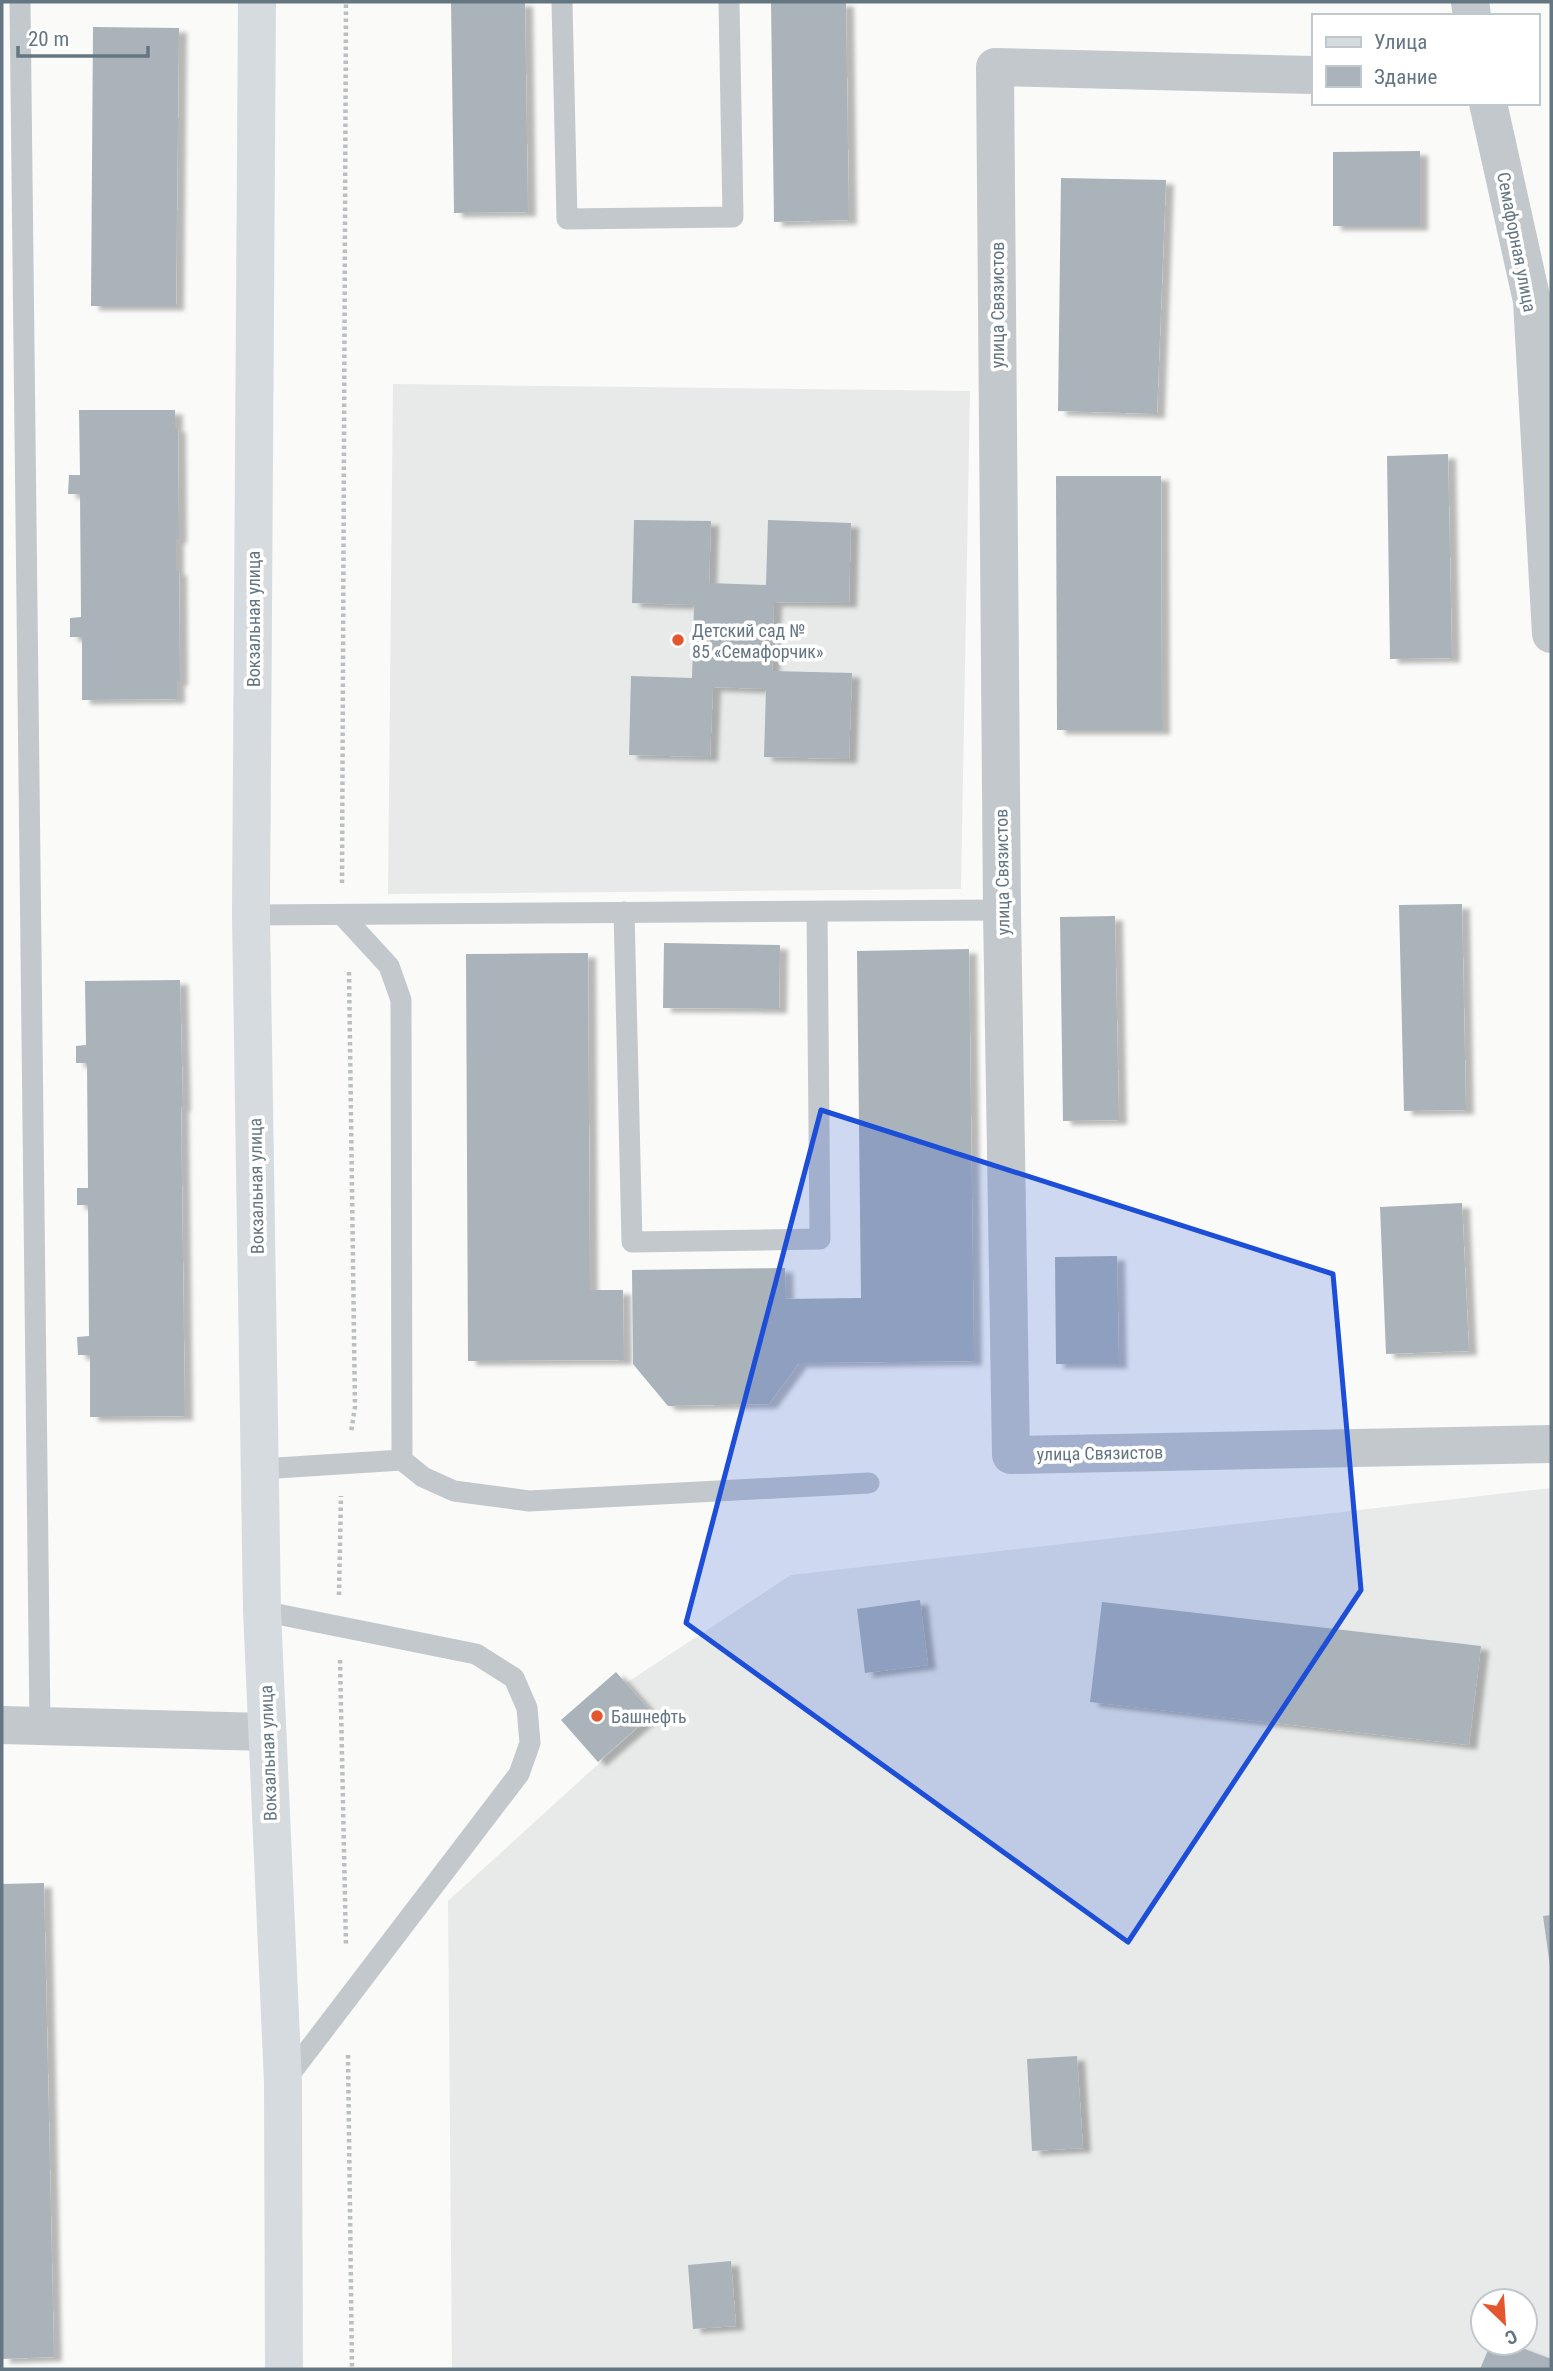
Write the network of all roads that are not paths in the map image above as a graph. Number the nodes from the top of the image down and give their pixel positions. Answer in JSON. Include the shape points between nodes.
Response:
{"nodes":[{"id":1,"x":20,"y":2,"type":"edge"},
{"id":2,"x":257,"y":2,"type":"edge"},
{"id":3,"x":562,"y":2,"type":"edge"},
{"id":4,"x":729,"y":2,"type":"edge"},
{"id":5,"x":1312,"y":75,"type":"edge"},
{"id":6,"x":1488,"y":105,"type":"edge"},
{"id":7,"x":1551,"y":634,"type":"edge"},
{"id":8,"x":1002,"y":910,"type":"junction"},
{"id":9,"x":624,"y":912,"type":"junction"},
{"id":10,"x":817,"y":912,"type":"junction"},
{"id":11,"x":251,"y":915,"type":"junction"},
{"id":12,"x":342,"y":915,"type":"junction"},
{"id":13,"x":1551,"y":1444,"type":"edge"},
{"id":14,"x":402,"y":1460,"type":"junction"},
{"id":15,"x":261,"y":1469,"type":"junction"},
{"id":16,"x":869,"y":1483,"type":"dead end"},
{"id":17,"x":262,"y":1611,"type":"junction"},
{"id":18,"x":2,"y":1725,"type":"edge"},
{"id":19,"x":40,"y":1727,"type":"junction"},
{"id":20,"x":266,"y":1732,"type":"junction"},
{"id":21,"x":283,"y":2083,"type":"junction"},
{"id":22,"x":284,"y":2369,"type":"edge"}],
"edges":[{"from":1,"to":19,"type":"lane"},
{"from":2,"to":11,"type":"main road","name":"Вокзальная улица"},
{"from":3,"to":4,"type":"lane","via":[[567,219],[733,217]]},
{"from":5,"to":8,"type":"street","name":"улица Связистов","via":[[995,67]]},
{"from":6,"to":7,"type":"street","name":"Семафорная улица","via":[[1532,301]]},
{"from":8,"to":10,"type":"lane"},
{"from":8,"to":13,"type":"street","name":"улица Связистов","via":[[1011,1455]]},
{"from":9,"to":10,"type":"lane"},
{"from":9,"to":10,"type":"lane","via":[[632,1242],[820,1239]]},
{"from":9,"to":12,"type":"lane"},
{"from":11,"to":12,"type":"lane"},
{"from":11,"to":15,"type":"main road","name":"Вокзальная улица"},
{"from":12,"to":14,"type":"lane","via":[[389,965],[401,1000]]},
{"from":14,"to":15,"type":"lane"},
{"from":14,"to":16,"type":"lane","via":[[454,1492],[529,1501]]},
{"from":15,"to":17,"type":"main road","name":"Вокзальная улица"},
{"from":17,"to":20,"type":"main road","name":"Вокзальная улица"},
{"from":17,"to":21,"type":"lane","via":[[476,1654],[513,1678],[527,1708],[530,1743],[519,1773]]},
{"from":18,"to":19,"type":"street"},
{"from":19,"to":20,"type":"street"},
{"from":20,"to":21,"type":"main road","name":"Вокзальная улица"},
{"from":21,"to":22,"type":"main road","name":"Вокзальная улица"}]}
